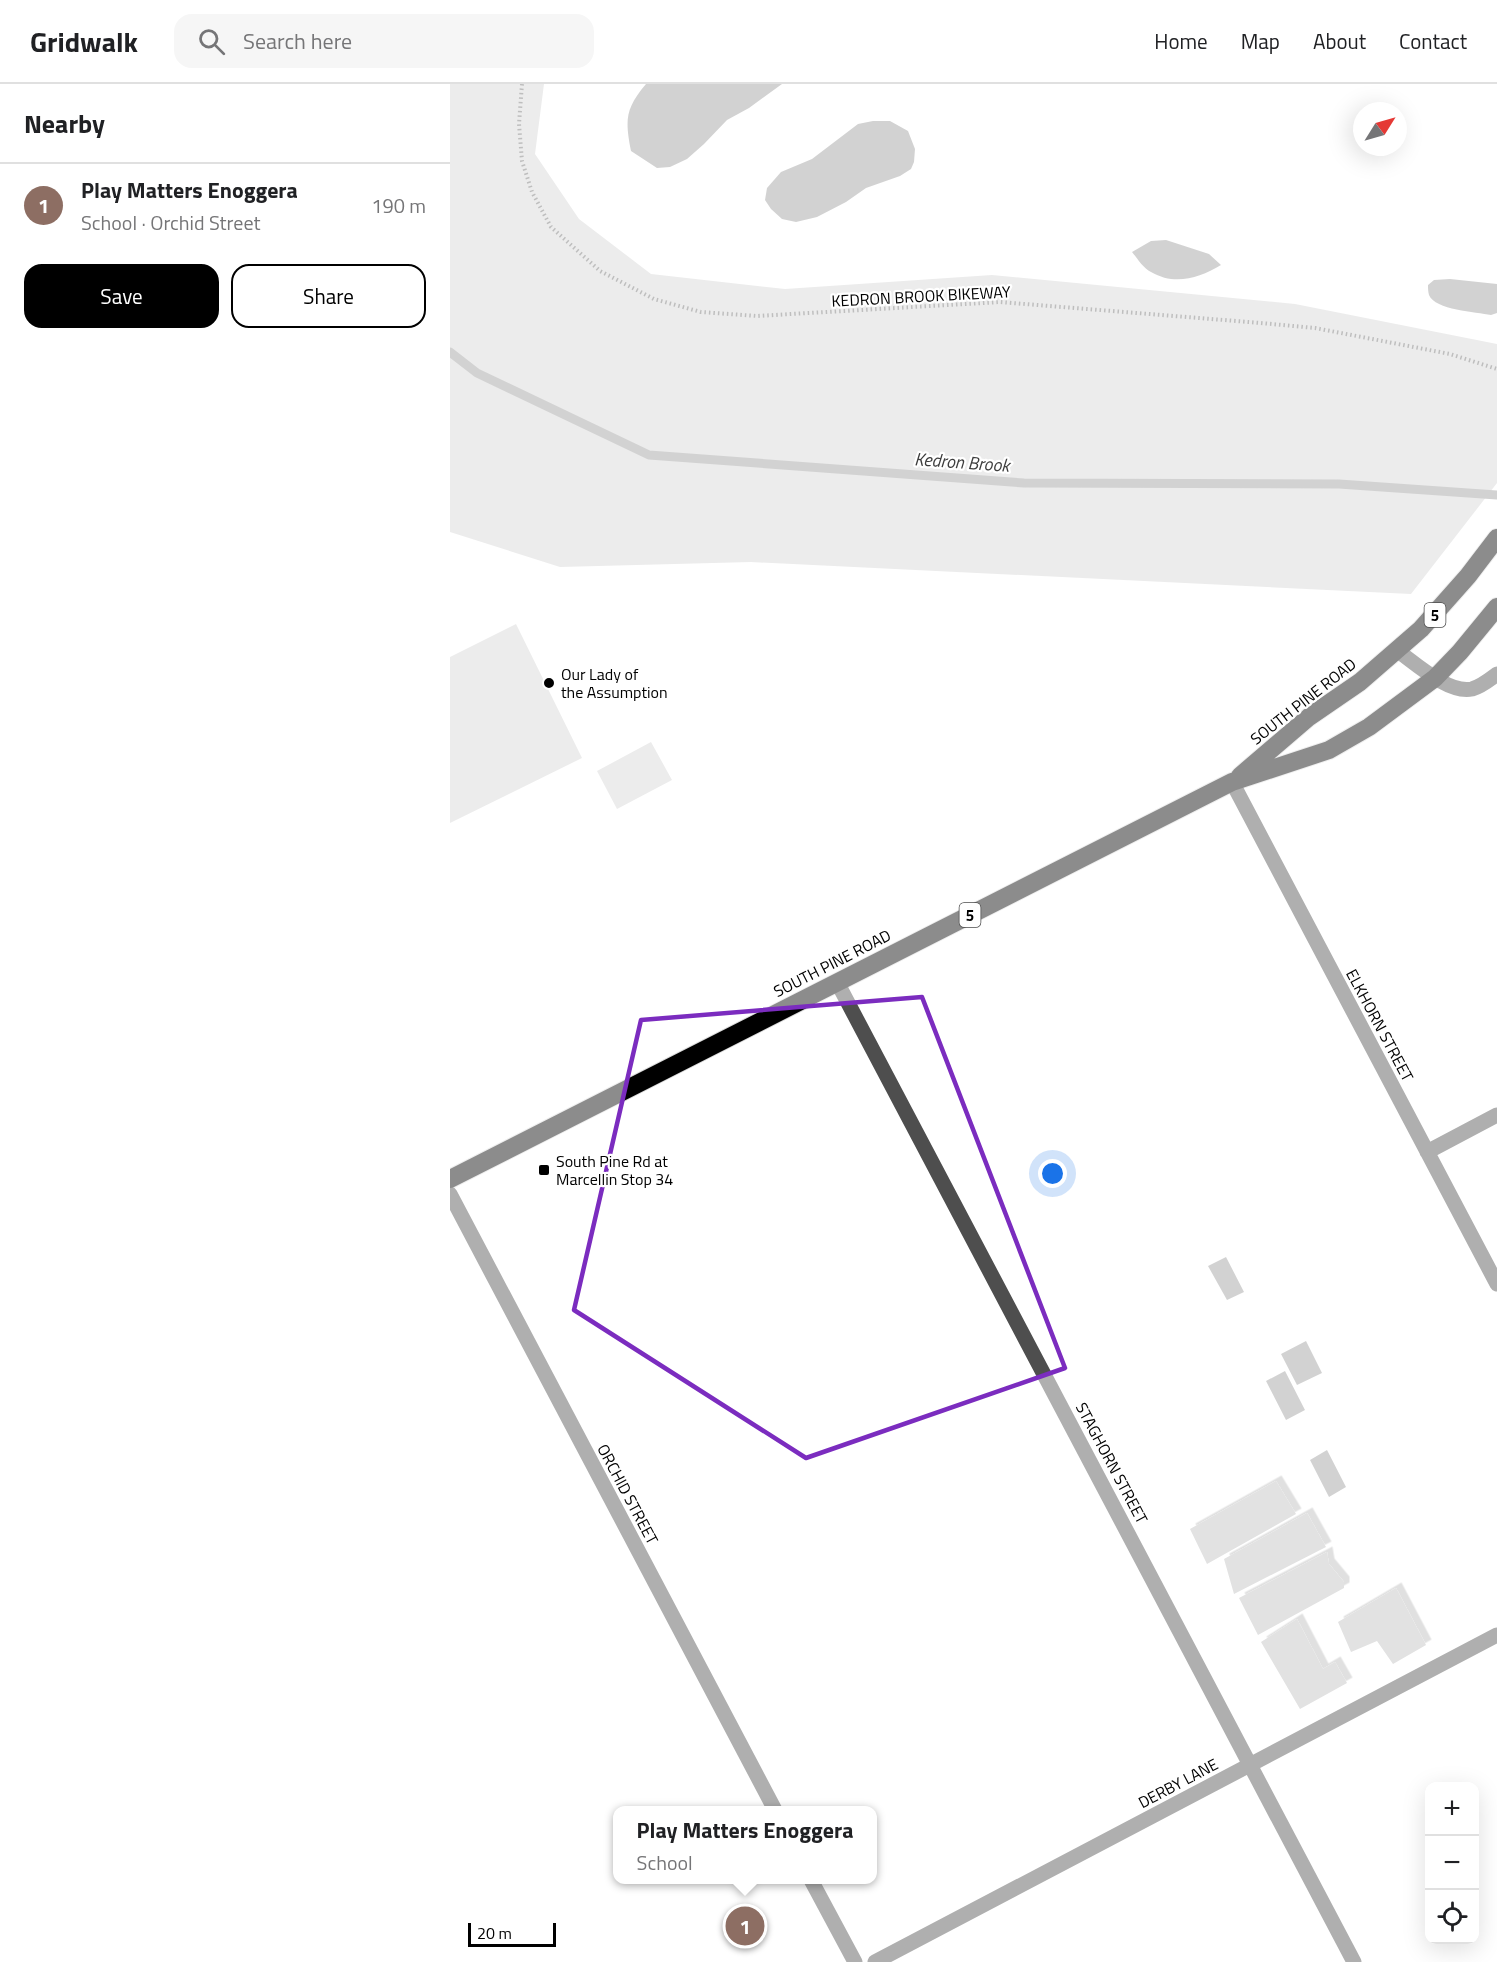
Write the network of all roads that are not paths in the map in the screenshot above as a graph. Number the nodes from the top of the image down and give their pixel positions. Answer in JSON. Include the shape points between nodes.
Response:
{"nodes":[{"id":1,"x":1497,"y":538,"type":"edge"},
{"id":2,"x":1497,"y":607,"type":"edge"},
{"id":3,"x":1398,"y":651,"type":"junction"},
{"id":4,"x":1497,"y":674,"type":"edge"},
{"id":5,"x":1435,"y":678,"type":"junction"},
{"id":6,"x":1232,"y":782,"type":"junction"},
{"id":7,"x":837,"y":982,"type":"junction"},
{"id":8,"x":1497,"y":1115,"type":"edge"},
{"id":9,"x":1427,"y":1152,"type":"junction"},
{"id":10,"x":450,"y":1179,"type":"edge"},
{"id":11,"x":450,"y":1194,"type":"edge"},
{"id":12,"x":1497,"y":1284,"type":"edge"},
{"id":13,"x":1497,"y":1635,"type":"edge"},
{"id":14,"x":1250,"y":1765,"type":"junction"},
{"id":15,"x":773,"y":1806,"type":"edge"},
{"id":16,"x":814,"y":1884,"type":"edge"},
{"id":17,"x":855,"y":1962,"type":"edge"},
{"id":18,"x":875,"y":1962,"type":"edge"},
{"id":19,"x":1354,"y":1962,"type":"edge"}],
"edges":[{"from":1,"to":3,"type":"highway","name":"SOUTH PINE ROAD","number":"5","via":[[1421,630]]},
{"from":2,"to":5,"type":"highway","name":"SOUTH PINE ROAD","number":"5"},
{"from":3,"to":5,"type":"street"},
{"from":3,"to":6,"type":"highway","name":"SOUTH PINE ROAD","number":"5","via":[[1309,717]]},
{"from":4,"to":5,"type":"street","via":[[1480,686],[1466,689]]},
{"from":5,"to":6,"type":"highway","name":"SOUTH PINE ROAD","number":"5","via":[[1369,727],[1329,750]]},
{"from":6,"to":7,"type":"highway","name":"SOUTH PINE ROAD","number":"5"},
{"from":6,"to":9,"type":"street","name":"ELKHORN STREET"},
{"from":7,"to":10,"type":"highway","name":"SOUTH PINE ROAD","number":"5"},
{"from":7,"to":14,"type":"street","name":"STAGHORN STREET"},
{"from":8,"to":9,"type":"street"},
{"from":9,"to":12,"type":"street","name":"ELKHORN STREET"},
{"from":11,"to":15,"type":"street","name":"ORCHID STREET"},
{"from":13,"to":14,"type":"street","name":"DERBY LANE"},
{"from":14,"to":18,"type":"street","name":"DERBY LANE"},
{"from":14,"to":19,"type":"street","name":"STAGHORN STREET"},
{"from":16,"to":17,"type":"street"}]}
